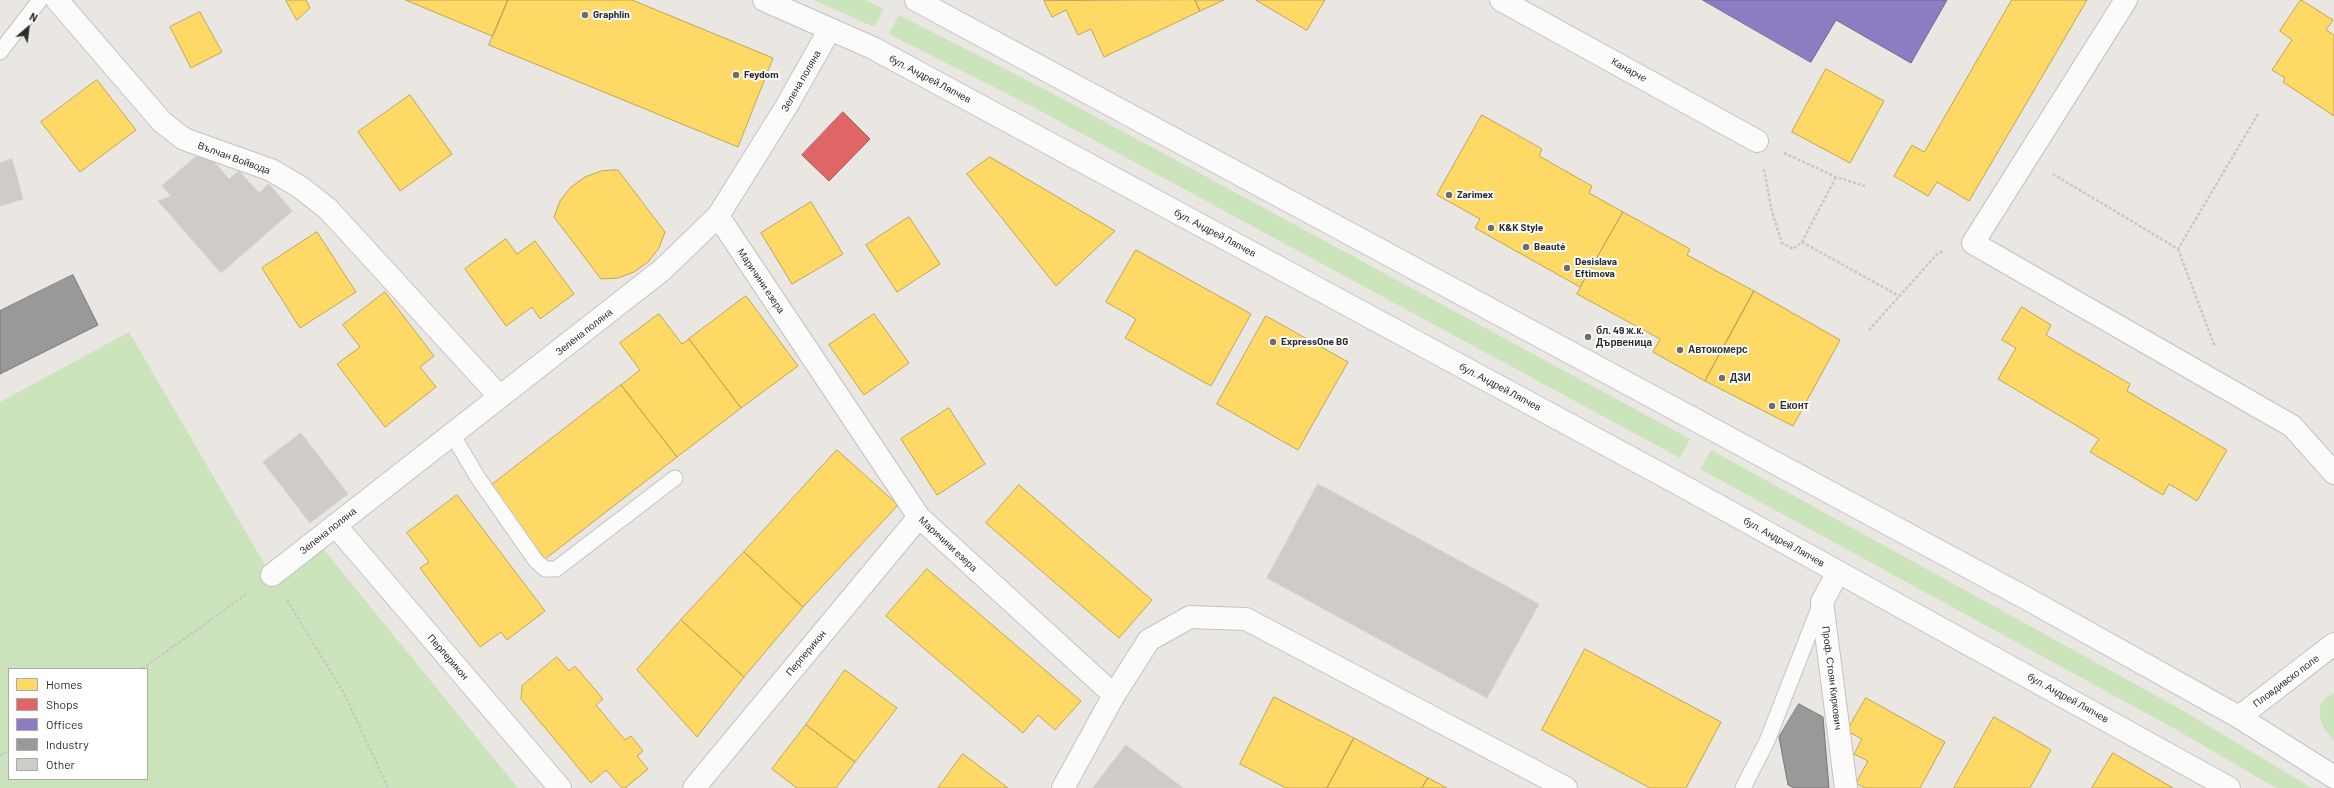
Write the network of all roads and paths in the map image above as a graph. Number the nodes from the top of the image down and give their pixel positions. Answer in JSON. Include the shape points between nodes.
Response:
{"nodes":[{"id":1,"x":40,"y":0,"type":"edge"},
{"id":2,"x":57,"y":0,"type":"edge"},
{"id":3,"x":764,"y":0,"type":"edge"},
{"id":4,"x":1501,"y":0,"type":"edge"},
{"id":5,"x":2126,"y":0,"type":"edge"},
{"id":6,"x":930,"y":3,"type":"edge"},
{"id":7,"x":830,"y":29,"type":"junction"},
{"id":8,"x":0,"y":52,"type":"edge"},
{"id":9,"x":2258,"y":114,"type":"dead end"},
{"id":10,"x":1757,"y":141,"type":"junction"},
{"id":11,"x":2027,"y":158,"type":"junction"},
{"id":12,"x":1836,"y":177,"type":"junction"},
{"id":13,"x":1865,"y":186,"type":"dead end"},
{"id":14,"x":718,"y":216,"type":"junction"},
{"id":15,"x":1802,"y":242,"type":"junction"},
{"id":16,"x":1973,"y":243,"type":"junction"},
{"id":17,"x":2178,"y":249,"type":"junction"},
{"id":18,"x":1899,"y":296,"type":"junction"},
{"id":19,"x":1869,"y":330,"type":"dead end"},
{"id":20,"x":2216,"y":349,"type":"dead end"},
{"id":21,"x":500,"y":397,"type":"junction"},
{"id":22,"x":452,"y":434,"type":"junction"},
{"id":23,"x":2334,"y":473,"type":"edge"},
{"id":24,"x":676,"y":478,"type":"dead end"},
{"id":25,"x":919,"y":517,"type":"junction"},
{"id":26,"x":335,"y":525,"type":"junction"},
{"id":27,"x":1838,"y":572,"type":"junction"},
{"id":28,"x":272,"y":575,"type":"junction"},
{"id":29,"x":1822,"y":602,"type":"junction"},
{"id":30,"x":2334,"y":644,"type":"edge"},
{"id":31,"x":143,"y":668,"type":"edge"},
{"id":32,"x":1114,"y":695,"type":"junction"},
{"id":33,"x":2239,"y":717,"type":"junction"},
{"id":34,"x":2334,"y":777,"type":"edge"},
{"id":35,"x":388,"y":788,"type":"edge"},
{"id":36,"x":560,"y":788,"type":"edge"},
{"id":37,"x":694,"y":788,"type":"edge"},
{"id":38,"x":1063,"y":788,"type":"edge"},
{"id":39,"x":1566,"y":788,"type":"edge"},
{"id":40,"x":1743,"y":788,"type":"edge"},
{"id":41,"x":1846,"y":788,"type":"edge"},
{"id":42,"x":2229,"y":788,"type":"edge"}],
"edges":[{"from":1,"to":8,"type":"lane"},
{"from":2,"to":21,"type":"street","name":"Вълчан Войвода","via":[[162,122],[184,139],[271,170],[300,186],[328,209]]},
{"from":3,"to":7,"type":"street","name":"бул. Андрей Ляпчев"},
{"from":4,"to":10,"type":"street","name":"Канарче"},
{"from":5,"to":11,"type":"street"},
{"from":6,"to":33,"type":"street","via":[[2010,589]]},
{"from":7,"to":14,"type":"street","name":"Зелена поляна","via":[[786,107]]},
{"from":7,"to":27,"type":"street","name":"бул. Андрей Ляпчев","via":[[880,52]]},
{"from":9,"to":17,"type":"path"},
{"from":10,"to":12,"type":"path"},
{"from":10,"to":15,"type":"path","via":[[1772,212],[1782,242],[1793,249]]},
{"from":11,"to":16,"type":"street"},
{"from":11,"to":17,"type":"path"},
{"from":12,"to":13,"type":"path"},
{"from":12,"to":15,"type":"path"},
{"from":14,"to":21,"type":"street","name":"Зелена поляна","via":[[662,270]]},
{"from":14,"to":25,"type":"street","name":"Маричини езера"},
{"from":15,"to":18,"type":"path"},
{"from":16,"to":18,"type":"path","via":[[1938,253]]},
{"from":16,"to":23,"type":"street","via":[[2292,426]]},
{"from":17,"to":20,"type":"path"},
{"from":18,"to":19,"type":"path"},
{"from":21,"to":22,"type":"street","name":"Зелена поляна"},
{"from":22,"to":24,"type":"lane","via":[[487,491],[536,561],[545,569],[556,569]]},
{"from":22,"to":26,"type":"street","name":"Зелена поляна"},
{"from":25,"to":32,"type":"street","name":"Маричини езера"},
{"from":25,"to":37,"type":"street","name":"Перперикон"},
{"from":26,"to":28,"type":"street","name":"Зелена поляна"},
{"from":26,"to":36,"type":"street","name":"Перперикон"},
{"from":27,"to":29,"type":"street"},
{"from":27,"to":42,"type":"street","name":"бул. Андрей Ляпчев"},
{"from":28,"to":31,"type":"path"},
{"from":28,"to":35,"type":"path","via":[[345,695]]},
{"from":29,"to":40,"type":"lane","via":[[1767,741]]},
{"from":29,"to":41,"type":"street","name":"Проф. Стоян Киркович"},
{"from":30,"to":33,"type":"street","name":"Пловдивско поле"},
{"from":32,"to":38,"type":"street"},
{"from":32,"to":39,"type":"street","via":[[1150,640],[1176,625],[1190,617],[1246,619]]},
{"from":33,"to":34,"type":"street"}]}
